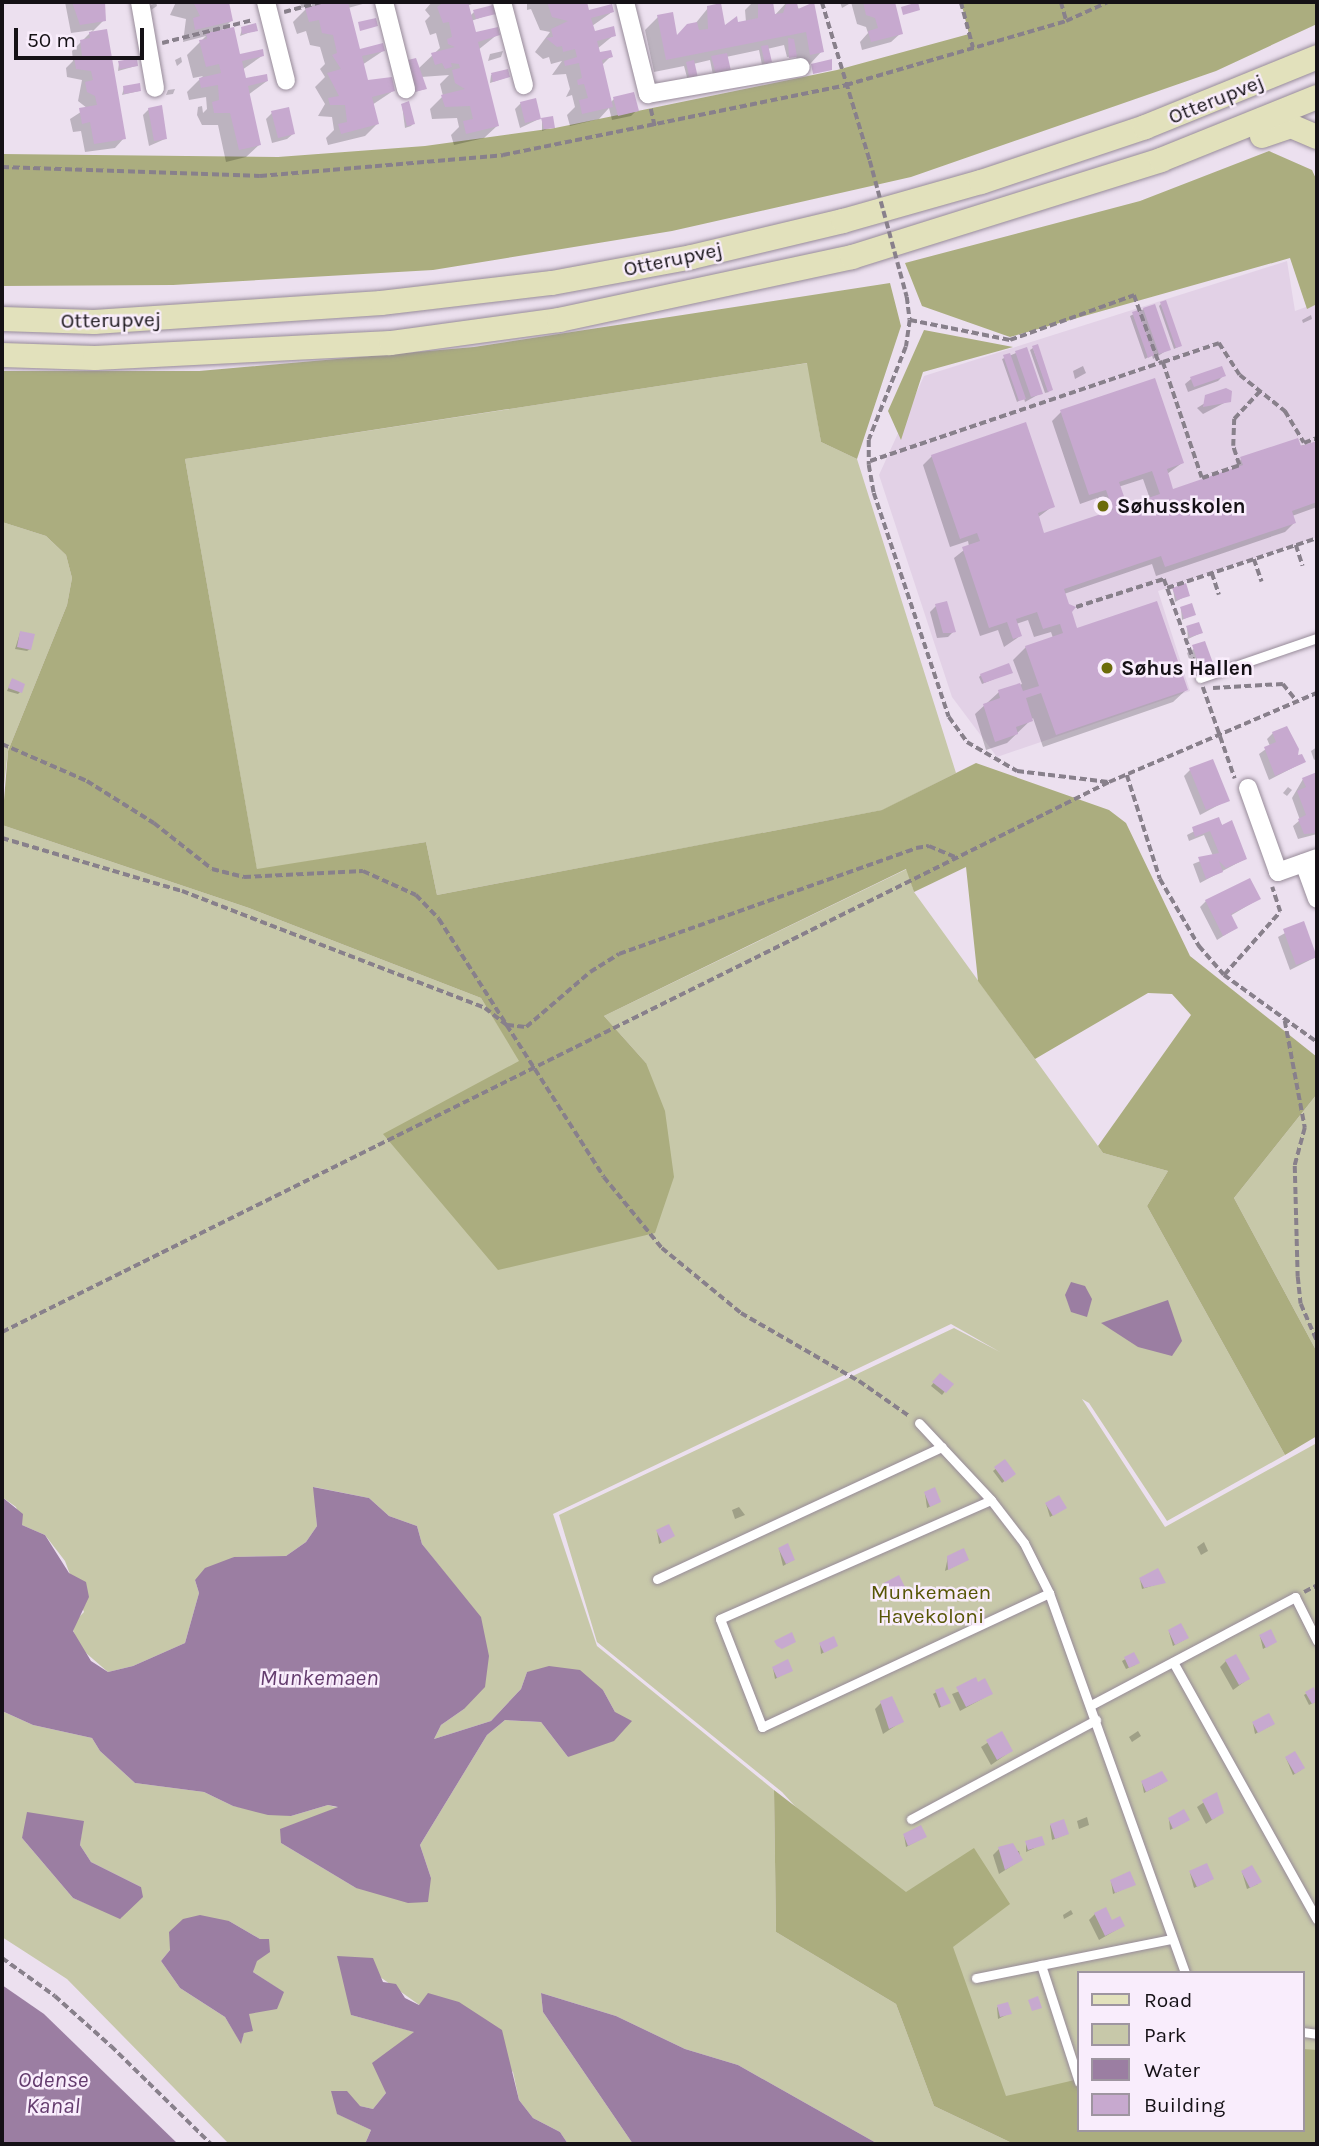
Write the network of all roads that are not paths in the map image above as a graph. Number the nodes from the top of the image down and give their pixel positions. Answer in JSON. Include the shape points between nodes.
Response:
{"nodes":[{"id":1,"x":140,"y":2,"type":"edge"},
{"id":2,"x":384,"y":2,"type":"edge"},
{"id":3,"x":502,"y":2,"type":"edge"},
{"id":4,"x":625,"y":2,"type":"edge"},
{"id":5,"x":267,"y":9,"type":"edge"},
{"id":6,"x":1307,"y":62,"type":"edge"},
{"id":7,"x":801,"y":67,"type":"dead end"},
{"id":8,"x":286,"y":81,"type":"dead end"},
{"id":9,"x":524,"y":85,"type":"dead end"},
{"id":10,"x":155,"y":88,"type":"dead end"},
{"id":11,"x":406,"y":89,"type":"dead end"},
{"id":12,"x":1315,"y":105,"type":"edge"},
{"id":13,"x":1317,"y":136,"type":"edge"},
{"id":14,"x":1046,"y":197,"type":"junction"},
{"id":15,"x":2,"y":319,"type":"edge"},
{"id":16,"x":2,"y":355,"type":"edge"},
{"id":17,"x":1317,"y":638,"type":"edge"},
{"id":18,"x":1200,"y":678,"type":"road end"},
{"id":19,"x":1248,"y":788,"type":"road end"},
{"id":20,"x":1310,"y":860,"type":"edge"},
{"id":21,"x":1317,"y":899,"type":"edge"},
{"id":22,"x":919,"y":1423,"type":"road end"},
{"id":23,"x":942,"y":1447,"type":"junction"},
{"id":24,"x":991,"y":1500,"type":"junction"},
{"id":25,"x":657,"y":1579,"type":"dead end"},
{"id":26,"x":1049,"y":1593,"type":"junction"},
{"id":27,"x":1317,"y":1641,"type":"edge"},
{"id":28,"x":1173,"y":1662,"type":"junction"},
{"id":29,"x":1091,"y":1705,"type":"junction"},
{"id":30,"x":1096,"y":1720,"type":"junction"},
{"id":31,"x":911,"y":1818,"type":"dead end"},
{"id":32,"x":1317,"y":1920,"type":"edge"},
{"id":33,"x":1171,"y":1939,"type":"junction"},
{"id":34,"x":1041,"y":1965,"type":"junction"},
{"id":35,"x":1184,"y":1971,"type":"edge"},
{"id":36,"x":976,"y":1978,"type":"dead end"},
{"id":37,"x":1078,"y":2079,"type":"edge"}],
"edges":[{"from":1,"to":10,"type":"street"},
{"from":2,"to":11,"type":"street"},
{"from":3,"to":9,"type":"street"},
{"from":4,"to":7,"type":"street","via":[[648,94]]},
{"from":5,"to":8,"type":"street"},
{"from":6,"to":12,"type":"main road"},
{"from":6,"to":15,"type":"main road","name":"Otterupvej","via":[[1145,127],[981,182],[692,257],[552,283],[381,303],[94,322]]},
{"from":12,"to":14,"type":"main road","name":"Otterupvej"},
{"from":13,"to":14,"type":"main road","via":[[1301,127],[1282,128],[1150,178]]},
{"from":14,"to":16,"type":"main road","name":"Otterupvej","via":[[852,257],[559,320],[391,343],[96,358]]},
{"from":17,"to":18,"type":"lane"},
{"from":19,"to":20,"type":"street","via":[[1278,872]]},
{"from":20,"to":21,"type":"street"},
{"from":22,"to":23,"type":"lane"},
{"from":23,"to":24,"type":"lane"},
{"from":23,"to":25,"type":"lane"},
{"from":24,"to":26,"type":"lane","via":[[1024,1543]]},
{"from":24,"to":26,"type":"lane","via":[[720,1619],[762,1727]]},
{"from":26,"to":29,"type":"lane"},
{"from":27,"to":28,"type":"lane","via":[[1294,1597]]},
{"from":28,"to":29,"type":"lane"},
{"from":28,"to":32,"type":"lane"},
{"from":29,"to":30,"type":"lane"},
{"from":30,"to":31,"type":"lane"},
{"from":30,"to":33,"type":"lane"},
{"from":33,"to":34,"type":"lane"},
{"from":33,"to":35,"type":"lane"},
{"from":34,"to":36,"type":"lane"},
{"from":34,"to":37,"type":"lane"}]}
